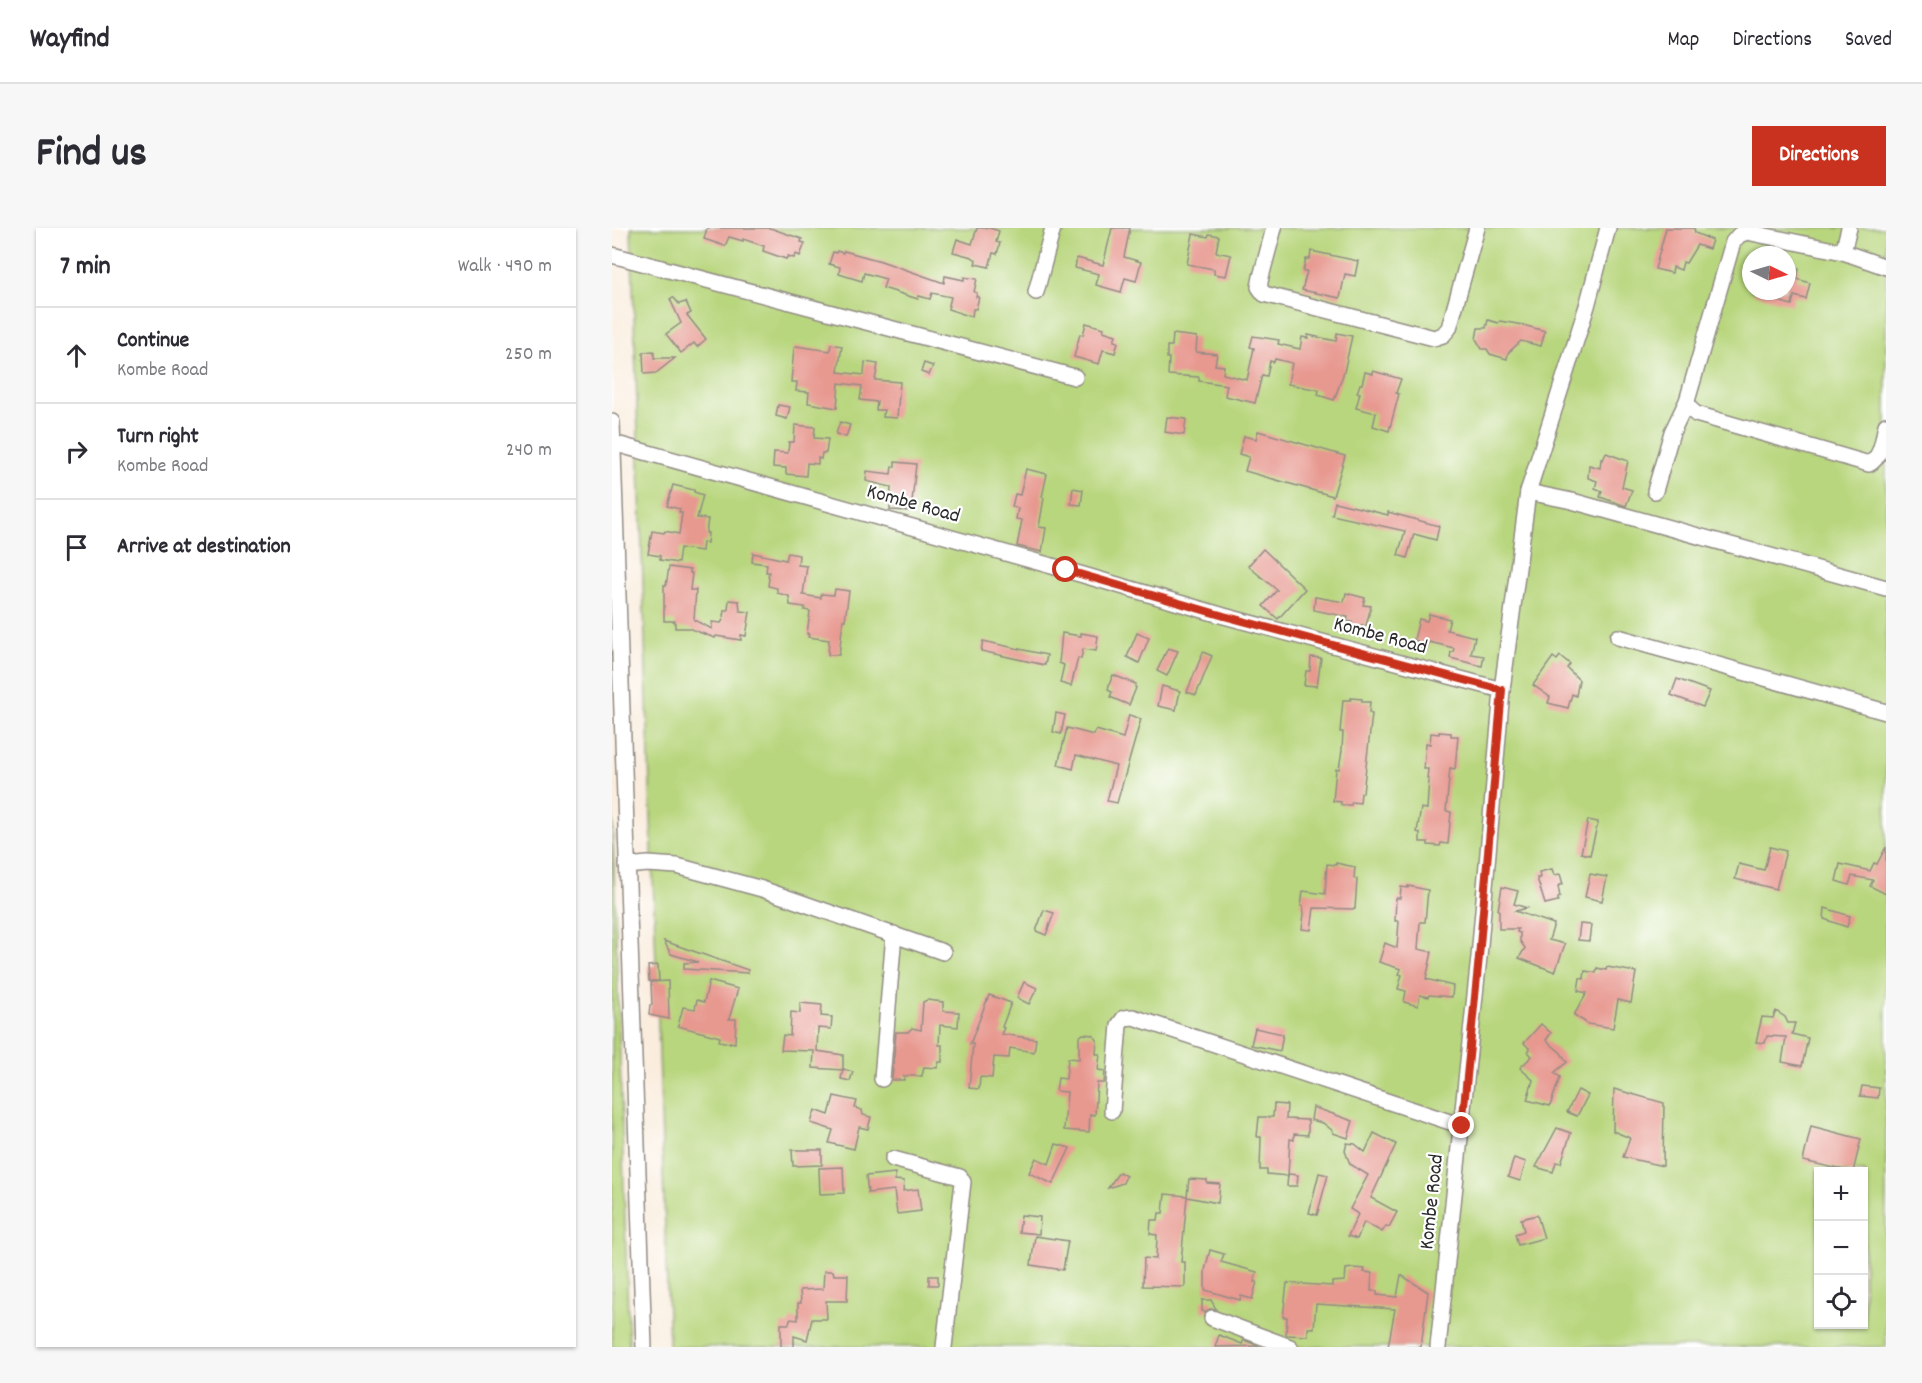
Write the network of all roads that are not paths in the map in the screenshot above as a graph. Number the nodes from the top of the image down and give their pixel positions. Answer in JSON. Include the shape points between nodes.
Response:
{"nodes":[{"id":1,"x":1053,"y":228,"type":"edge"},
{"id":2,"x":1274,"y":228,"type":"edge"},
{"id":3,"x":1477,"y":228,"type":"edge"},
{"id":4,"x":1608,"y":228,"type":"edge"},
{"id":5,"x":1849,"y":228,"type":"edge"},
{"id":6,"x":1739,"y":231,"type":"edge"},
{"id":7,"x":1843,"y":252,"type":"junction"},
{"id":8,"x":612,"y":255,"type":"edge"},
{"id":9,"x":1886,"y":267,"type":"edge"},
{"id":10,"x":1036,"y":292,"type":"dead end"},
{"id":11,"x":1075,"y":377,"type":"dead end"},
{"id":12,"x":1687,"y":401,"type":"junction"},
{"id":13,"x":612,"y":422,"type":"edge"},
{"id":14,"x":1886,"y":425,"type":"edge"},
{"id":15,"x":613,"y":443,"type":"edge"},
{"id":16,"x":1655,"y":491,"type":"dead end"},
{"id":17,"x":1528,"y":492,"type":"junction"},
{"id":18,"x":1886,"y":588,"type":"edge"},
{"id":19,"x":615,"y":614,"type":"edge"},
{"id":20,"x":1618,"y":637,"type":"dead end"},
{"id":21,"x":1502,"y":690,"type":"junction"},
{"id":22,"x":1886,"y":712,"type":"edge"},
{"id":23,"x":627,"y":866,"type":"junction"},
{"id":24,"x":894,"y":934,"type":"junction"},
{"id":25,"x":944,"y":952,"type":"dead end"},
{"id":26,"x":882,"y":1079,"type":"dead end"},
{"id":27,"x":1112,"y":1111,"type":"dead end"},
{"id":28,"x":1462,"y":1126,"type":"junction"},
{"id":29,"x":893,"y":1160,"type":"dead end"},
{"id":30,"x":1212,"y":1318,"type":"dead end"},
{"id":31,"x":644,"y":1347,"type":"edge"},
{"id":32,"x":944,"y":1347,"type":"edge"},
{"id":33,"x":1290,"y":1347,"type":"edge"},
{"id":34,"x":1438,"y":1347,"type":"edge"}],
"edges":[{"from":1,"to":10,"type":"street"},
{"from":2,"to":3,"type":"street","via":[[1259,286],[1264,294],[1434,338],[1449,328]]},
{"from":4,"to":17,"type":"street"},
{"from":5,"to":7,"type":"street"},
{"from":6,"to":7,"type":"street"},
{"from":6,"to":12,"type":"street"},
{"from":7,"to":9,"type":"street"},
{"from":8,"to":11,"type":"street"},
{"from":12,"to":14,"type":"street","via":[[1696,414],[1869,464],[1879,453]]},
{"from":12,"to":16,"type":"street","via":[[1672,432]]},
{"from":13,"to":15,"type":"street"},
{"from":15,"to":19,"type":"street"},
{"from":15,"to":21,"type":"street","name":"Kombe Road","via":[[1235,619]]},
{"from":17,"to":18,"type":"street"},
{"from":17,"to":21,"type":"street"},
{"from":19,"to":23,"type":"street"},
{"from":20,"to":22,"type":"street"},
{"from":21,"to":28,"type":"street","name":"Kombe Road"},
{"from":23,"to":24,"type":"street","via":[[677,866]]},
{"from":23,"to":31,"type":"street"},
{"from":24,"to":25,"type":"street"},
{"from":24,"to":26,"type":"street"},
{"from":27,"to":28,"type":"street","via":[[1119,1025],[1124,1018],[1133,1017]]},
{"from":28,"to":34,"type":"street","name":"Kombe Road"},
{"from":29,"to":32,"type":"street","via":[[960,1177],[963,1182]]},
{"from":30,"to":33,"type":"street"}]}
